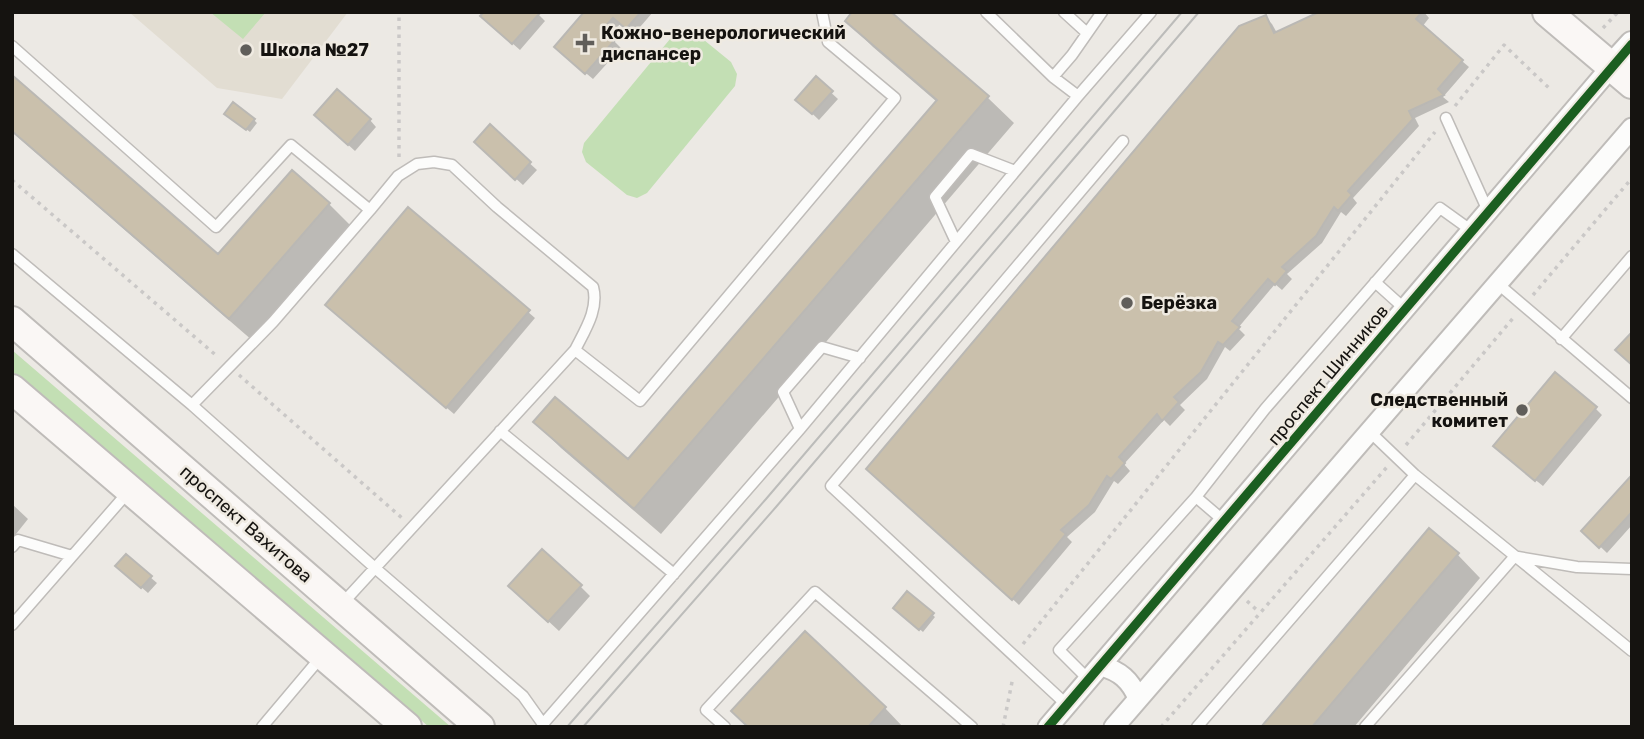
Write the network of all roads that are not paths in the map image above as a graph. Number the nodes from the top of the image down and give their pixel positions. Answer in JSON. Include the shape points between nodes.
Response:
{"nodes":[{"id":1,"x":822,"y":12,"type":"edge"},
{"id":2,"x":986,"y":12,"type":"edge"},
{"id":3,"x":1064,"y":12,"type":"edge"},
{"id":4,"x":1102,"y":12,"type":"edge"},
{"id":5,"x":1151,"y":12,"type":"edge"},
{"id":6,"x":1548,"y":12,"type":"edge"},
{"id":7,"x":1087,"y":33,"type":"junction"},
{"id":8,"x":1632,"y":44,"type":"edge"},
{"id":9,"x":12,"y":46,"type":"edge"},
{"id":10,"x":1622,"y":76,"type":"edge"},
{"id":11,"x":1053,"y":77,"type":"junction"},
{"id":12,"x":1078,"y":96,"type":"junction"},
{"id":13,"x":1446,"y":118,"type":"road end"},
{"id":14,"x":1632,"y":128,"type":"edge"},
{"id":15,"x":1123,"y":141,"type":"dead end"},
{"id":16,"x":1015,"y":171,"type":"junction"},
{"id":17,"x":370,"y":210,"type":"junction"},
{"id":18,"x":1488,"y":212,"type":"junction"},
{"id":19,"x":1472,"y":231,"type":"junction"},
{"id":20,"x":956,"y":242,"type":"junction"},
{"id":21,"x":12,"y":254,"type":"edge"},
{"id":22,"x":1632,"y":256,"type":"edge"},
{"id":23,"x":1375,"y":282,"type":"junction"},
{"id":24,"x":1497,"y":284,"type":"junction"},
{"id":25,"x":1405,"y":309,"type":"junction"},
{"id":26,"x":12,"y":321,"type":"edge"},
{"id":27,"x":1561,"y":339,"type":"junction"},
{"id":28,"x":575,"y":350,"type":"junction"},
{"id":29,"x":860,"y":358,"type":"junction"},
{"id":30,"x":12,"y":389,"type":"edge"},
{"id":31,"x":1632,"y":398,"type":"edge"},
{"id":32,"x":192,"y":405,"type":"junction"},
{"id":33,"x":800,"y":429,"type":"junction"},
{"id":34,"x":1369,"y":431,"type":"junction"},
{"id":35,"x":500,"y":432,"type":"junction"},
{"id":36,"x":1415,"y":475,"type":"junction"},
{"id":37,"x":129,"y":491,"type":"junction"},
{"id":38,"x":1196,"y":497,"type":"junction"},
{"id":39,"x":1224,"y":521,"type":"junction"},
{"id":40,"x":12,"y":547,"type":"edge"},
{"id":41,"x":72,"y":556,"type":"junction"},
{"id":42,"x":1515,"y":556,"type":"junction"},
{"id":43,"x":375,"y":568,"type":"junction"},
{"id":44,"x":1632,"y":569,"type":"edge"},
{"id":45,"x":674,"y":574,"type":"junction"},
{"id":46,"x":341,"y":606,"type":"junction"},
{"id":47,"x":12,"y":625,"type":"edge"},
{"id":48,"x":1632,"y":651,"type":"edge"},
{"id":49,"x":324,"y":654,"type":"junction"},
{"id":50,"x":1095,"y":673,"type":"junction"},
{"id":51,"x":1139,"y":698,"type":"junction"},
{"id":52,"x":1067,"y":705,"type":"junction"},
{"id":53,"x":544,"y":725,"type":"edge"},
{"id":54,"x":262,"y":727,"type":"edge"},
{"id":55,"x":407,"y":727,"type":"edge"},
{"id":56,"x":480,"y":727,"type":"edge"},
{"id":57,"x":725,"y":727,"type":"edge"},
{"id":58,"x":972,"y":727,"type":"edge"},
{"id":59,"x":1048,"y":727,"type":"edge"},
{"id":60,"x":1114,"y":727,"type":"edge"},
{"id":61,"x":1197,"y":727,"type":"edge"},
{"id":62,"x":1366,"y":727,"type":"edge"}],
"edges":[{"from":1,"to":28,"type":"lane","via":[[828,42],[895,98],[639,401]]},
{"from":2,"to":11,"type":"lane"},
{"from":3,"to":7,"type":"lane"},
{"from":4,"to":7,"type":"lane"},
{"from":5,"to":12,"type":"lane"},
{"from":6,"to":10,"type":"main road"},
{"from":7,"to":11,"type":"lane"},
{"from":8,"to":10,"type":"street","name":"проспект Шинников"},
{"from":9,"to":17,"type":"lane","via":[[216,227],[291,145]]},
{"from":10,"to":18,"type":"street","name":"проспект Шинников"},
{"from":11,"to":12,"type":"lane"},
{"from":12,"to":16,"type":"lane"},
{"from":13,"to":18,"type":"lane"},
{"from":14,"to":24,"type":"street"},
{"from":15,"to":52,"type":"lane","via":[[831,486]]},
{"from":16,"to":20,"type":"lane"},
{"from":16,"to":20,"type":"lane","via":[[971,154],[935,197]]},
{"from":17,"to":28,"type":"lane","via":[[398,176],[417,164],[452,165],[593,287],[596,298]]},
{"from":17,"to":32,"type":"lane","via":[[273,322]]},
{"from":18,"to":19,"type":"street","name":"проспект Шинников"},
{"from":19,"to":23,"type":"lane","via":[[1440,208]]},
{"from":19,"to":25,"type":"street","name":"проспект Шинников"},
{"from":20,"to":29,"type":"lane"},
{"from":21,"to":32,"type":"lane"},
{"from":22,"to":27,"type":"lane"},
{"from":23,"to":25,"type":"lane"},
{"from":23,"to":38,"type":"lane"},
{"from":24,"to":27,"type":"lane"},
{"from":24,"to":34,"type":"street"},
{"from":25,"to":39,"type":"street","name":"проспект Шинников"},
{"from":26,"to":46,"type":"main road","name":"проспект Вахитова"},
{"from":27,"to":31,"type":"lane"},
{"from":28,"to":35,"type":"lane"},
{"from":29,"to":33,"type":"lane"},
{"from":29,"to":33,"type":"lane","via":[[822,347],[783,392]]},
{"from":30,"to":37,"type":"main road"},
{"from":32,"to":43,"type":"lane"},
{"from":33,"to":45,"type":"lane"},
{"from":34,"to":36,"type":"lane"},
{"from":34,"to":51,"type":"street"},
{"from":35,"to":43,"type":"lane"},
{"from":35,"to":45,"type":"lane"},
{"from":36,"to":42,"type":"lane"},
{"from":36,"to":61,"type":"lane"},
{"from":37,"to":41,"type":"lane"},
{"from":37,"to":49,"type":"main road"},
{"from":38,"to":39,"type":"lane"},
{"from":38,"to":50,"type":"lane","via":[[1059,650]]},
{"from":39,"to":50,"type":"street","name":"проспект Шинников"},
{"from":40,"to":41,"type":"lane","via":[[18,540]]},
{"from":41,"to":47,"type":"lane"},
{"from":42,"to":44,"type":"lane","via":[[1577,567]]},
{"from":42,"to":48,"type":"lane"},
{"from":42,"to":62,"type":"lane"},
{"from":43,"to":46,"type":"lane"},
{"from":43,"to":53,"type":"lane","via":[[523,696]]},
{"from":45,"to":53,"type":"lane"},
{"from":46,"to":56,"type":"main road","name":"проспект Вахитова"},
{"from":49,"to":54,"type":"lane"},
{"from":49,"to":55,"type":"main road"},
{"from":50,"to":51,"type":"street","via":[[1115,669]]},
{"from":50,"to":52,"type":"street","name":"проспект Шинников"},
{"from":51,"to":60,"type":"street"},
{"from":52,"to":59,"type":"street","name":"проспект Шинников"},
{"from":57,"to":58,"type":"lane","via":[[706,710],[815,592]]}]}
